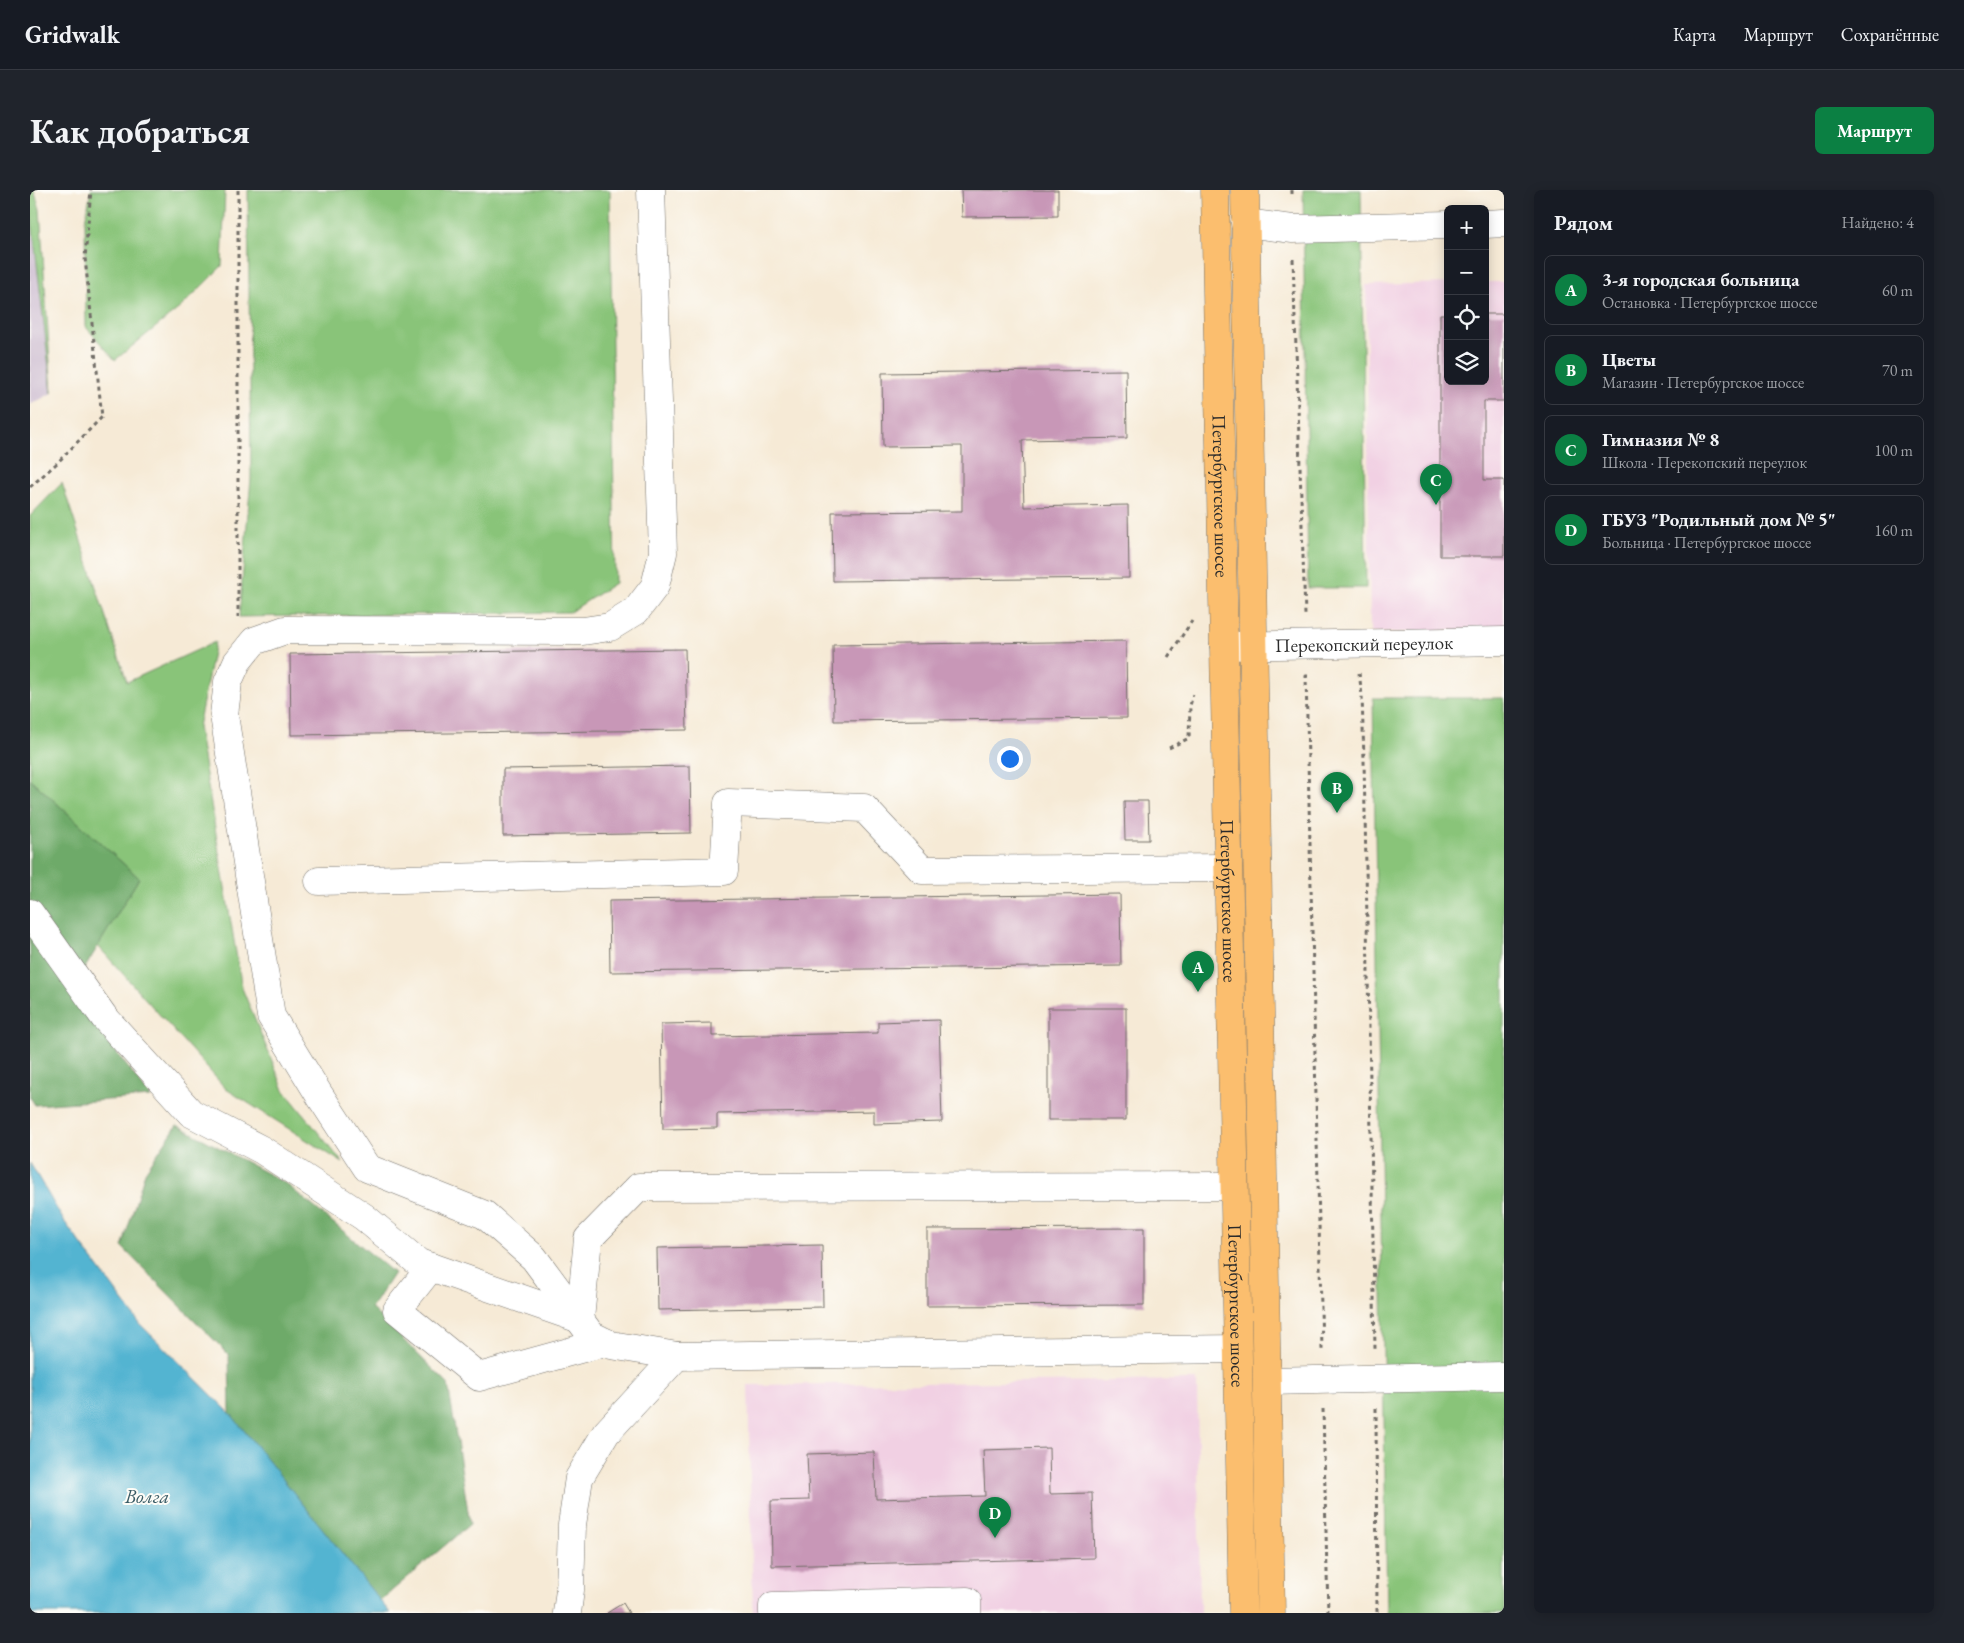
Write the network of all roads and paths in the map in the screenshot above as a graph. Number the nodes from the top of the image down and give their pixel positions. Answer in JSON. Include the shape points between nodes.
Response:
{"nodes":[{"id":1,"x":91,"y":190,"type":"edge"},
{"id":2,"x":238,"y":190,"type":"edge"},
{"id":3,"x":651,"y":190,"type":"edge"},
{"id":4,"x":1215,"y":190,"type":"edge"},
{"id":5,"x":1244,"y":190,"type":"edge"},
{"id":6,"x":1245,"y":223,"type":"junction"},
{"id":7,"x":1504,"y":223,"type":"edge"},
{"id":8,"x":1489,"y":224,"type":"edge"},
{"id":9,"x":1444,"y":225,"type":"edge"},
{"id":10,"x":1293,"y":255,"type":"dead end"},
{"id":11,"x":30,"y":487,"type":"edge"},
{"id":12,"x":1197,"y":614,"type":"dead end"},
{"id":13,"x":1314,"y":617,"type":"dead end"},
{"id":14,"x":1504,"y":641,"type":"edge"},
{"id":15,"x":1224,"y":646,"type":"junction"},
{"id":16,"x":1253,"y":646,"type":"junction"},
{"id":17,"x":1168,"y":657,"type":"dead end"},
{"id":18,"x":238,"y":662,"type":"junction"},
{"id":19,"x":1358,"y":670,"type":"dead end"},
{"id":20,"x":1315,"y":675,"type":"dead end"},
{"id":21,"x":1228,"y":868,"type":"junction"},
{"id":22,"x":319,"y":881,"type":"dead end"},
{"id":23,"x":30,"y":913,"type":"edge"},
{"id":24,"x":1234,"y":1186,"type":"junction"},
{"id":25,"x":431,"y":1267,"type":"junction"},
{"id":26,"x":580,"y":1319,"type":"junction"},
{"id":27,"x":605,"y":1342,"type":"junction"},
{"id":28,"x":1237,"y":1349,"type":"junction"},
{"id":29,"x":677,"y":1356,"type":"junction"},
{"id":30,"x":1504,"y":1376,"type":"edge"},
{"id":31,"x":1376,"y":1380,"type":"junction"},
{"id":32,"x":1323,"y":1381,"type":"junction"},
{"id":33,"x":1267,"y":1385,"type":"junction"},
{"id":34,"x":567,"y":1613,"type":"edge"},
{"id":35,"x":773,"y":1613,"type":"edge"},
{"id":36,"x":967,"y":1613,"type":"edge"},
{"id":37,"x":1243,"y":1613,"type":"edge"},
{"id":38,"x":1271,"y":1613,"type":"edge"},
{"id":39,"x":1328,"y":1613,"type":"edge"},
{"id":40,"x":1378,"y":1613,"type":"edge"}],
"edges":[{"from":1,"to":11,"type":"path","via":[[85,258],[102,416]]},
{"from":2,"to":18,"type":"path"},
{"from":3,"to":18,"type":"street","via":[[663,553],[655,586],[636,612],[610,628],[583,631],[285,630],[254,641]]},
{"from":4,"to":15,"type":"main road","name":"Петербургское шоссе"},
{"from":5,"to":6,"type":"main road","name":"Петербургское шоссе"},
{"from":6,"to":9,"type":"street","via":[[1293,229]]},
{"from":6,"to":16,"type":"main road","name":"Петербургское шоссе"},
{"from":7,"to":8,"type":"street"},
{"from":10,"to":13,"type":"path","via":[[1305,617]]},
{"from":12,"to":17,"type":"path"},
{"from":14,"to":16,"type":"street","name":"Перекопский переулок"},
{"from":15,"to":16,"type":"street","name":"Перекопский переулок"},
{"from":15,"to":21,"type":"main road","name":"Петербургское шоссе"},
{"from":16,"to":33,"type":"main road","name":"Петербургское шоссе"},
{"from":18,"to":26,"type":"street","via":[[228,682],[224,716],[271,1016],[368,1168],[485,1216],[534,1258]]},
{"from":19,"to":31,"type":"path","via":[[1364,760]]},
{"from":20,"to":32,"type":"path","via":[[1306,676]]},
{"from":21,"to":22,"type":"street","via":[[922,870],[864,808],[728,803],[724,872]]},
{"from":21,"to":24,"type":"main road","name":"Петербургское шоссе"},
{"from":23,"to":25,"type":"street","via":[[104,1017],[191,1113],[262,1150],[364,1217],[419,1263]]},
{"from":24,"to":26,"type":"street","via":[[639,1187],[588,1239]]},
{"from":24,"to":28,"type":"main road","name":"Петербургское шоссе"},
{"from":25,"to":26,"type":"street"},
{"from":25,"to":27,"type":"street","via":[[397,1310],[479,1377]]},
{"from":26,"to":27,"type":"street","via":[[591,1335]]},
{"from":27,"to":29,"type":"street"},
{"from":28,"to":29,"type":"street"},
{"from":28,"to":33,"type":"main road","via":[[1256,1362]]},
{"from":28,"to":37,"type":"main road","name":"Петербургское шоссе"},
{"from":29,"to":34,"type":"street","via":[[606,1433],[579,1478],[572,1525]]},
{"from":30,"to":31,"type":"street"},
{"from":31,"to":32,"type":"street"},
{"from":31,"to":40,"type":"path"},
{"from":32,"to":33,"type":"street"},
{"from":32,"to":39,"type":"path"},
{"from":33,"to":38,"type":"main road","name":"Петербургское шоссе"},
{"from":35,"to":36,"type":"street","via":[[773,1606],[966,1600]]}]}
